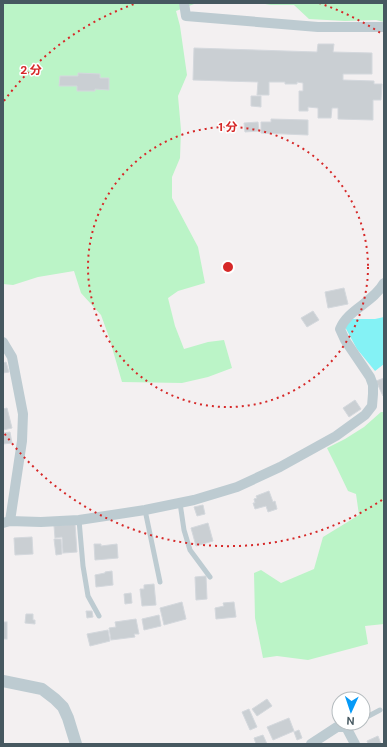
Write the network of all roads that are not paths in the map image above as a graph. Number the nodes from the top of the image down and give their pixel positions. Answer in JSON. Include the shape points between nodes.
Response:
{"nodes":[{"id":1,"x":184,"y":3,"type":"edge"},
{"id":2,"x":384,"y":27,"type":"edge"},
{"id":3,"x":384,"y":284,"type":"edge"},
{"id":4,"x":3,"y":342,"type":"edge"},
{"id":5,"x":180,"y":503,"type":"junction"},
{"id":6,"x":145,"y":510,"type":"junction"},
{"id":7,"x":79,"y":520,"type":"junction"},
{"id":8,"x":6,"y":522,"type":"edge"},
{"id":9,"x":210,"y":578,"type":"dead end"},
{"id":10,"x":160,"y":582,"type":"dead end"},
{"id":11,"x":99,"y":616,"type":"dead end"},
{"id":12,"x":3,"y":681,"type":"edge"},
{"id":13,"x":380,"y":710,"type":"dead end"},
{"id":14,"x":371,"y":715,"type":"edge"},
{"id":15,"x":331,"y":731,"type":"edge"},
{"id":16,"x":352,"y":731,"type":"edge"},
{"id":17,"x":76,"y":744,"type":"edge"},
{"id":18,"x":312,"y":744,"type":"edge"},
{"id":19,"x":355,"y":744,"type":"edge"}],
"edges":[{"from":1,"to":2,"type":"street","via":[[186,16],[318,27]]},
{"from":3,"to":5,"type":"street","via":[[372,298],[343,322],[340,329],[373,385],[372,406],[365,415],[336,436],[280,467],[237,487]]},
{"from":4,"to":8,"type":"street","via":[[12,357],[23,414],[22,441]]},
{"from":5,"to":6,"type":"street"},
{"from":5,"to":9,"type":"lane","via":[[190,550]]},
{"from":6,"to":7,"type":"street"},
{"from":6,"to":10,"type":"lane"},
{"from":7,"to":8,"type":"street"},
{"from":7,"to":11,"type":"lane","via":[[88,596]]},
{"from":12,"to":17,"type":"street","via":[[42,689],[55,699],[63,707]]},
{"from":13,"to":14,"type":"lane"},
{"from":15,"to":18,"type":"street"},
{"from":16,"to":19,"type":"street"}]}
